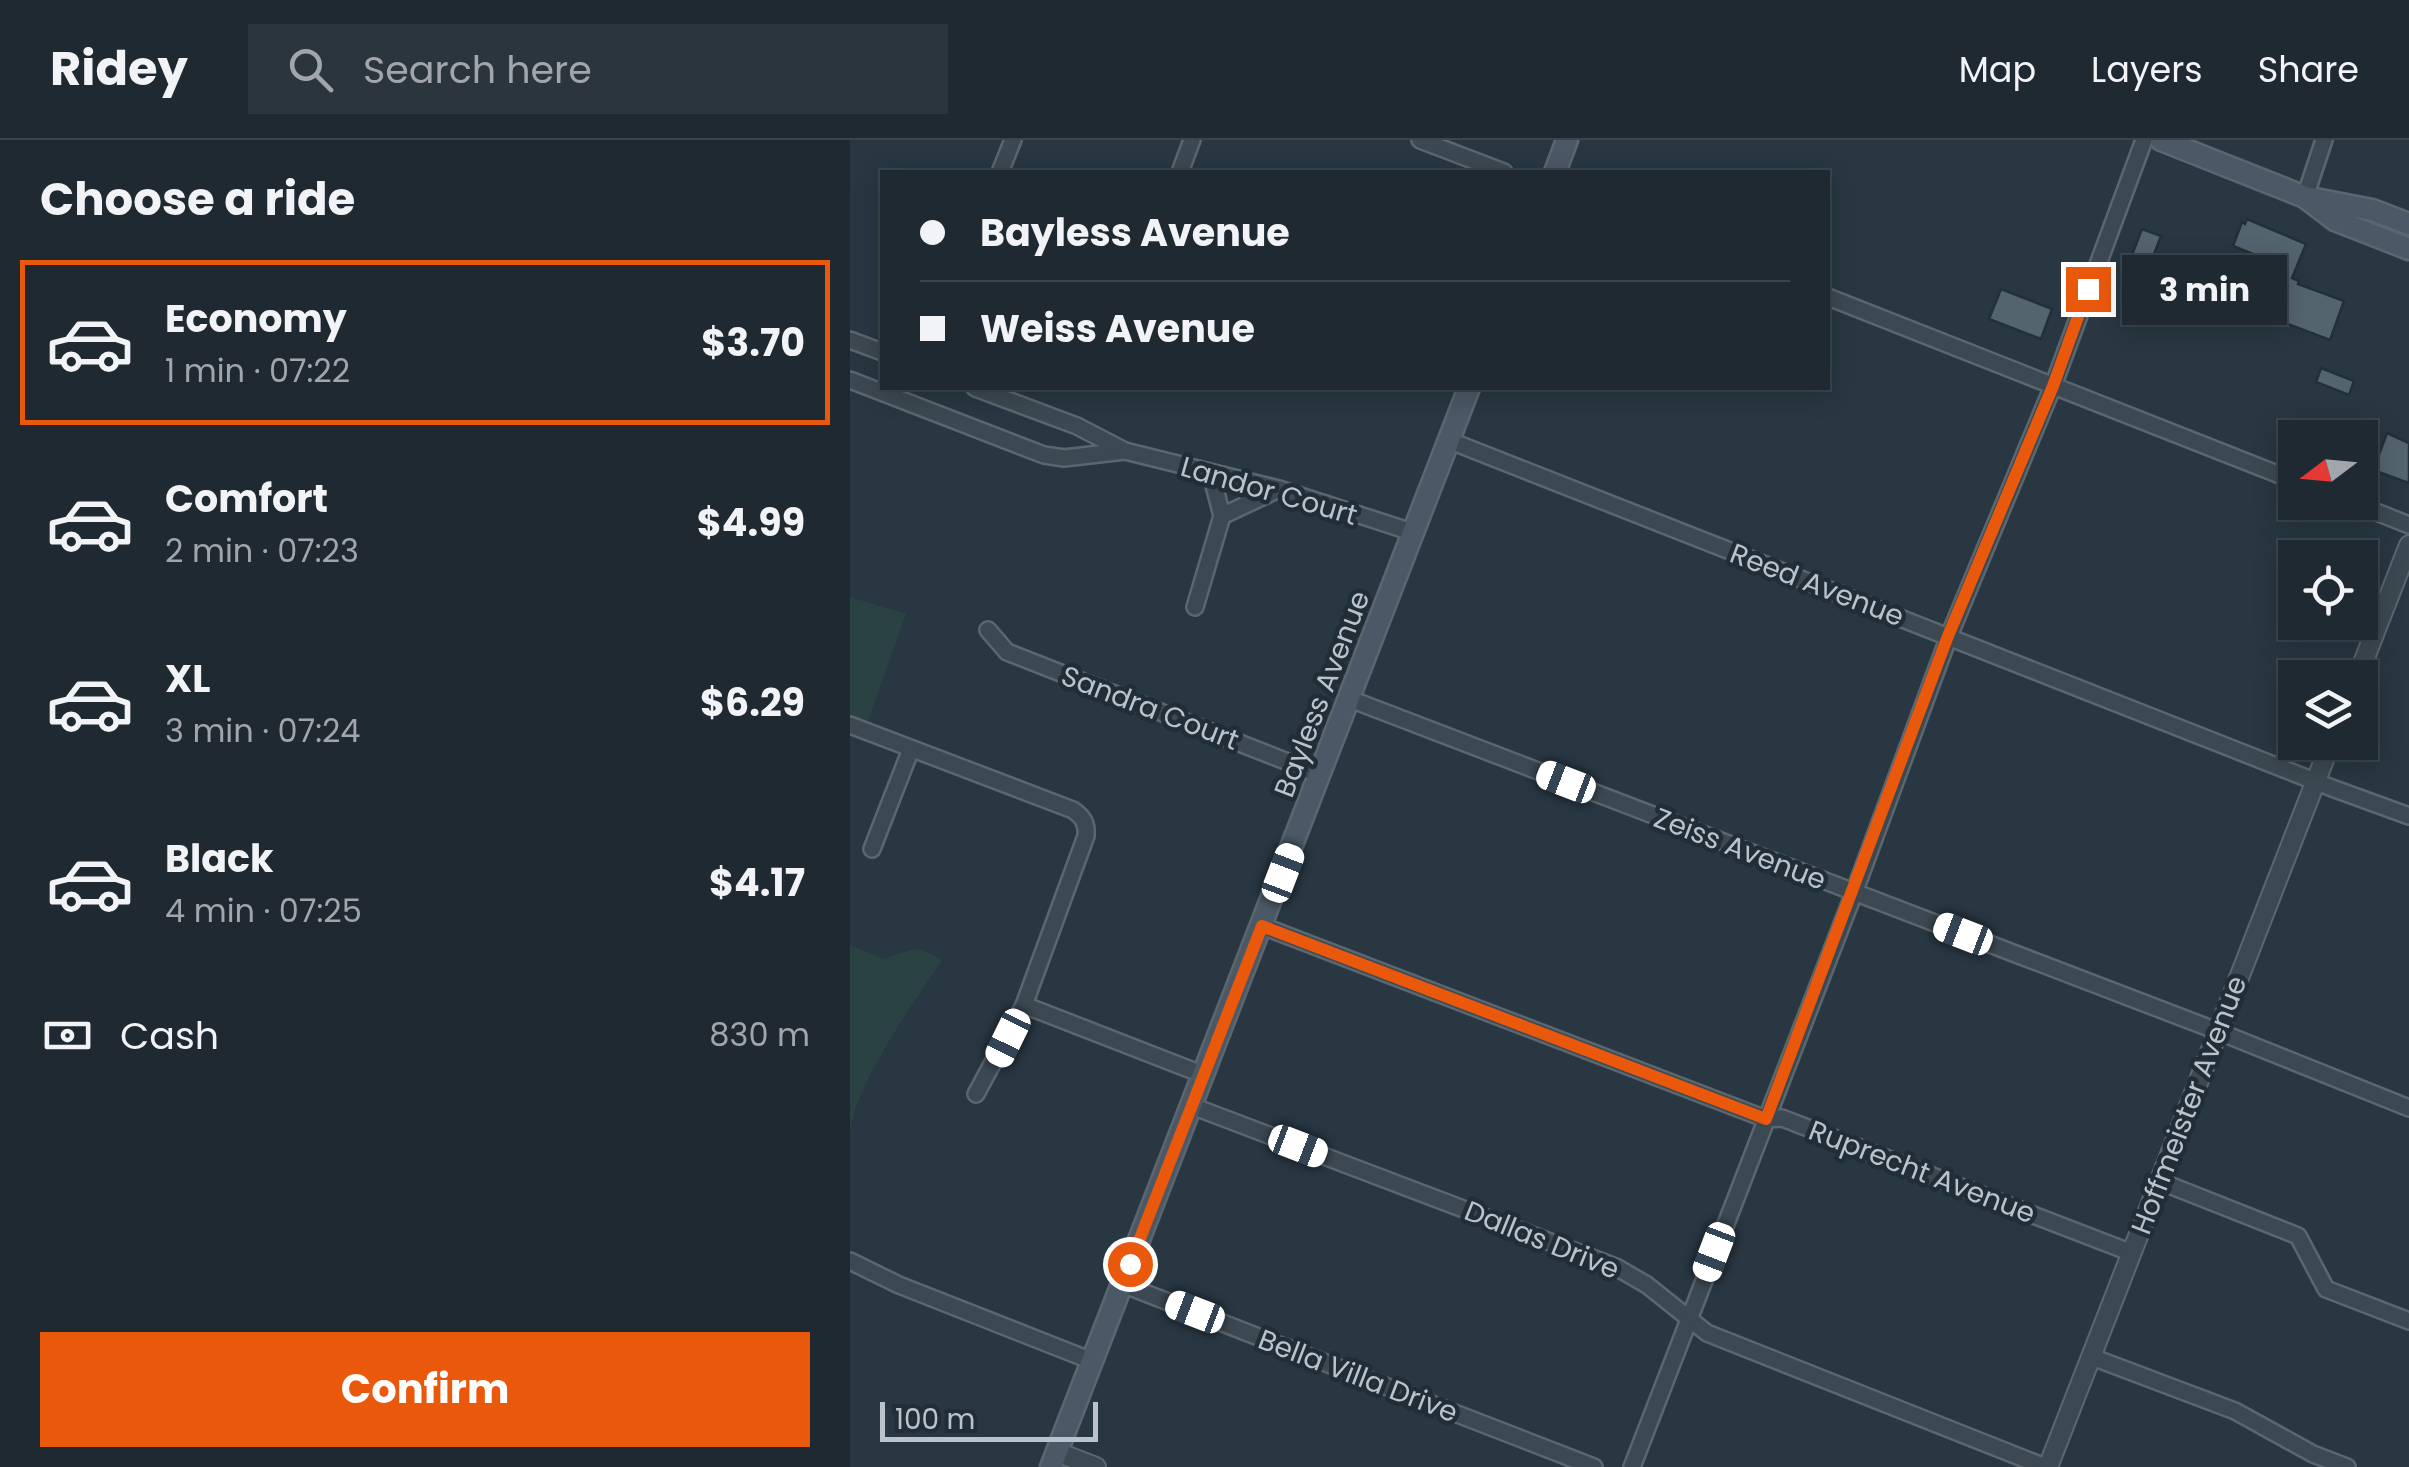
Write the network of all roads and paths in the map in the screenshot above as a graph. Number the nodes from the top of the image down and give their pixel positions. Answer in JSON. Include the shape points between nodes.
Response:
{"nodes":[{"id":1,"x":1013,"y":140,"type":"edge"},
{"id":2,"x":1192,"y":140,"type":"edge"},
{"id":3,"x":1420,"y":140,"type":"edge"},
{"id":4,"x":1567,"y":140,"type":"edge"},
{"id":5,"x":2144,"y":140,"type":"edge"},
{"id":6,"x":2161,"y":140,"type":"edge"},
{"id":7,"x":2324,"y":140,"type":"edge"},
{"id":8,"x":1001,"y":170,"type":"edge"},
{"id":9,"x":1181,"y":170,"type":"edge"},
{"id":10,"x":1499,"y":170,"type":"edge"},
{"id":11,"x":1556,"y":170,"type":"edge"},
{"id":12,"x":2305,"y":197,"type":"junction"},
{"id":13,"x":2409,"y":224,"type":"edge"},
{"id":14,"x":2409,"y":249,"type":"edge"},
{"id":15,"x":1830,"y":298,"type":"edge"},
{"id":16,"x":850,"y":340,"type":"edge"},
{"id":17,"x":880,"y":351,"type":"edge"},
{"id":18,"x":850,"y":380,"type":"edge"},
{"id":19,"x":2053,"y":386,"type":"junction"},
{"id":20,"x":980,"y":390,"type":"edge"},
{"id":21,"x":1468,"y":390,"type":"edge"},
{"id":22,"x":1448,"y":440,"type":"junction"},
{"id":23,"x":1125,"y":452,"type":"junction"},
{"id":24,"x":1211,"y":474,"type":"junction"},
{"id":25,"x":2278,"y":474,"type":"edge"},
{"id":26,"x":1278,"y":489,"type":"junction"},
{"id":27,"x":2378,"y":513,"type":"edge"},
{"id":28,"x":1222,"y":516,"type":"junction"},
{"id":29,"x":2409,"y":525,"type":"edge"},
{"id":30,"x":1412,"y":532,"type":"junction"},
{"id":31,"x":2409,"y":545,"type":"edge"},
{"id":32,"x":1195,"y":607,"type":"dead end"},
{"id":33,"x":988,"y":630,"type":"dead end"},
{"id":34,"x":1948,"y":636,"type":"junction"},
{"id":35,"x":2364,"y":660,"type":"edge"},
{"id":36,"x":1350,"y":699,"type":"junction"},
{"id":37,"x":850,"y":724,"type":"edge"},
{"id":38,"x":911,"y":749,"type":"junction"},
{"id":39,"x":2325,"y":760,"type":"edge"},
{"id":40,"x":1321,"y":775,"type":"junction"},
{"id":41,"x":2316,"y":781,"type":"junction"},
{"id":42,"x":2409,"y":816,"type":"edge"},
{"id":43,"x":872,"y":849,"type":"dead end"},
{"id":44,"x":1854,"y":893,"type":"junction"},
{"id":45,"x":1262,"y":926,"type":"junction"},
{"id":46,"x":1024,"y":1005,"type":"junction"},
{"id":47,"x":2217,"y":1031,"type":"junction"},
{"id":48,"x":1204,"y":1075,"type":"junction"},
{"id":49,"x":976,"y":1094,"type":"dead end"},
{"id":50,"x":1192,"y":1106,"type":"junction"},
{"id":51,"x":2409,"y":1108,"type":"edge"},
{"id":52,"x":1766,"y":1119,"type":"junction"},
{"id":53,"x":2158,"y":1182,"type":"junction"},
{"id":54,"x":2132,"y":1253,"type":"junction"},
{"id":55,"x":850,"y":1261,"type":"edge"},
{"id":56,"x":1122,"y":1284,"type":"junction"},
{"id":57,"x":1688,"y":1320,"type":"junction"},
{"id":58,"x":2409,"y":1321,"type":"edge"},
{"id":59,"x":2092,"y":1356,"type":"junction"},
{"id":60,"x":1092,"y":1361,"type":"junction"},
{"id":61,"x":1054,"y":1460,"type":"edge"},
{"id":62,"x":1096,"y":1467,"type":"edge"},
{"id":63,"x":1594,"y":1467,"type":"edge"},
{"id":64,"x":1632,"y":1467,"type":"edge"},
{"id":65,"x":2047,"y":1467,"type":"edge"},
{"id":66,"x":2347,"y":1467,"type":"edge"}],
"edges":[{"from":1,"to":8,"type":"street"},
{"from":2,"to":9,"type":"street"},
{"from":3,"to":10,"type":"street"},
{"from":4,"to":11,"type":"main road"},
{"from":5,"to":19,"type":"street"},
{"from":6,"to":12,"type":"main road"},
{"from":7,"to":12,"type":"street"},
{"from":12,"to":13,"type":"main road"},
{"from":12,"to":14,"type":"main road","via":[[2336,220]]},
{"from":15,"to":19,"type":"street"},
{"from":16,"to":17,"type":"street"},
{"from":18,"to":23,"type":"street","name":"Landor Court","via":[[1044,456]]},
{"from":19,"to":25,"type":"street"},
{"from":19,"to":34,"type":"street"},
{"from":20,"to":23,"type":"street","name":"Landor Court"},
{"from":21,"to":22,"type":"main road","name":"Bayless Avenue"},
{"from":22,"to":30,"type":"main road","name":"Bayless Avenue"},
{"from":22,"to":34,"type":"street","name":"Reed Avenue"},
{"from":23,"to":24,"type":"street","name":"Landor Court"},
{"from":24,"to":26,"type":"street","name":"Landor Court"},
{"from":24,"to":28,"type":"street"},
{"from":26,"to":28,"type":"street"},
{"from":26,"to":30,"type":"street","name":"Landor Court"},
{"from":27,"to":29,"type":"street"},
{"from":28,"to":32,"type":"street"},
{"from":30,"to":36,"type":"main road","name":"Bayless Avenue"},
{"from":31,"to":35,"type":"street"},
{"from":33,"to":40,"type":"street","name":"Sandra Court","via":[[1007,652]]},
{"from":34,"to":41,"type":"street","name":"Reed Avenue"},
{"from":34,"to":44,"type":"street"},
{"from":36,"to":40,"type":"main road","name":"Bayless Avenue"},
{"from":36,"to":44,"type":"street","name":"Zeiss Avenue"},
{"from":37,"to":38,"type":"street"},
{"from":38,"to":43,"type":"street"},
{"from":38,"to":46,"type":"street","via":[[1084,819],[1086,836]]},
{"from":39,"to":41,"type":"street","name":"Hoffmeister Avenue"},
{"from":40,"to":45,"type":"main road","name":"Bayless Avenue"},
{"from":41,"to":42,"type":"street","name":"Reed Avenue"},
{"from":41,"to":47,"type":"street","name":"Hoffmeister Avenue"},
{"from":44,"to":47,"type":"street","name":"Zeiss Avenue"},
{"from":44,"to":52,"type":"street"},
{"from":45,"to":48,"type":"main road","name":"Bayless Avenue"},
{"from":45,"to":52,"type":"street","name":"Ruprecht Avenue"},
{"from":46,"to":48,"type":"street"},
{"from":46,"to":49,"type":"street"},
{"from":47,"to":51,"type":"street","name":"Zeiss Avenue"},
{"from":47,"to":53,"type":"street","name":"Hoffmeister Avenue"},
{"from":48,"to":50,"type":"main road","name":"Bayless Avenue"},
{"from":50,"to":56,"type":"main road","name":"Bayless Avenue"},
{"from":50,"to":57,"type":"street","name":"Dallas Drive","via":[[1616,1267]]},
{"from":52,"to":54,"type":"street","name":"Ruprecht Avenue","via":[[1782,1118]]},
{"from":52,"to":57,"type":"street"},
{"from":53,"to":54,"type":"street","name":"Hoffmeister Avenue"},
{"from":53,"to":58,"type":"street","via":[[2298,1236],[2326,1289]]},
{"from":54,"to":59,"type":"street","name":"Hoffmeister Avenue"},
{"from":55,"to":60,"type":"street"},
{"from":56,"to":60,"type":"main road","name":"Bayless Avenue"},
{"from":56,"to":63,"type":"street","name":"Bella Villa Drive"},
{"from":57,"to":64,"type":"street"},
{"from":57,"to":65,"type":"street","name":"Dallas Drive"},
{"from":59,"to":65,"type":"street","name":"Hoffmeister Avenue"},
{"from":59,"to":66,"type":"street","via":[[2234,1410]]},
{"from":60,"to":61,"type":"main road","name":"Bayless Avenue"},
{"from":61,"to":62,"type":"street"}]}
